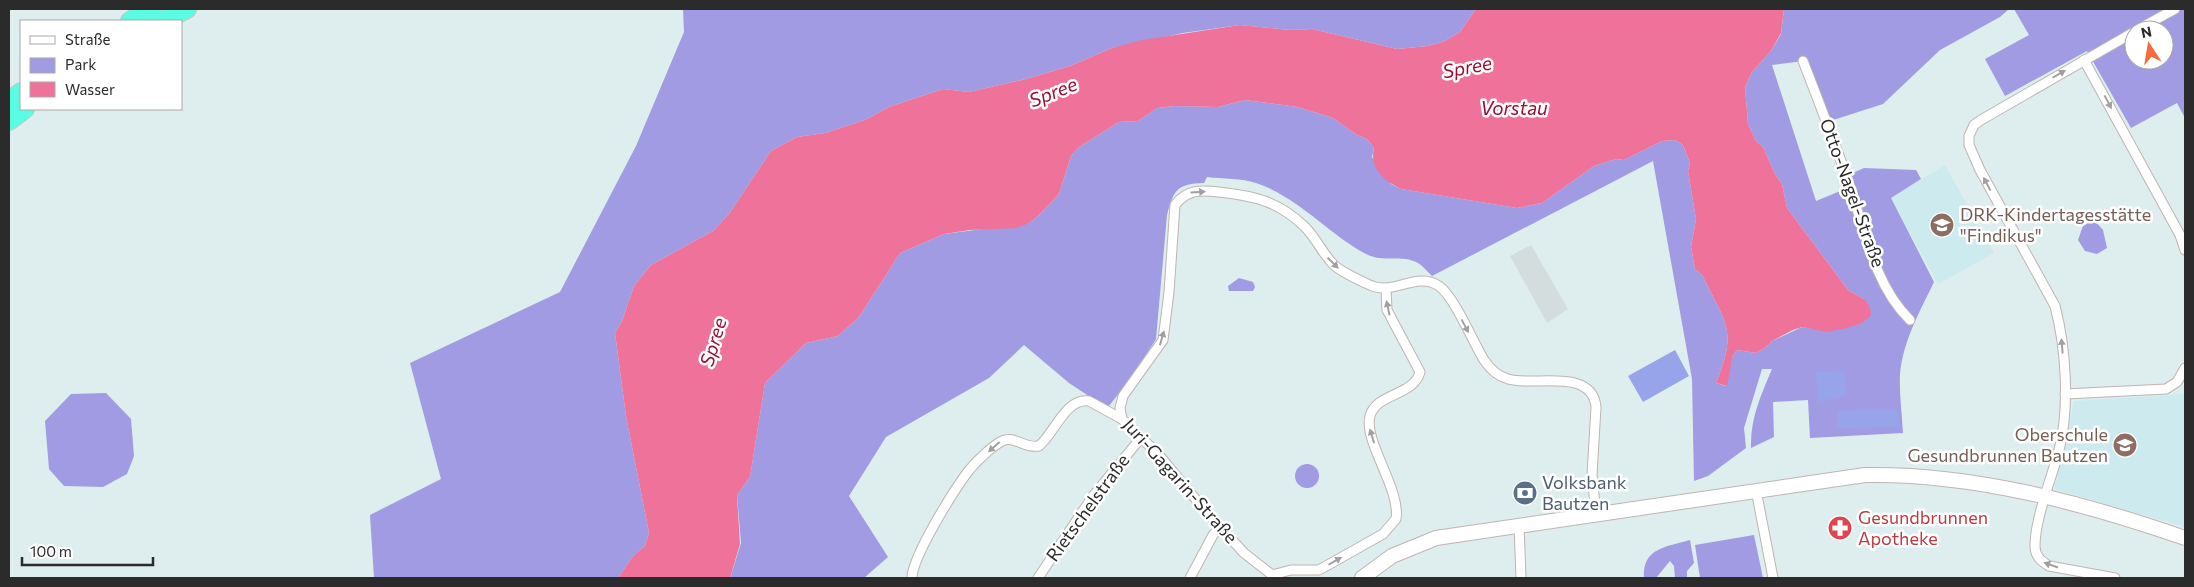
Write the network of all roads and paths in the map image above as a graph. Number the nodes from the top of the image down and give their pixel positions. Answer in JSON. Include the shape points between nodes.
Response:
{"nodes":[{"id":1,"x":152,"y":9,"type":"edge"},
{"id":2,"x":187,"y":9,"type":"edge"},
{"id":3,"x":2175,"y":9,"type":"edge"},
{"id":4,"x":132,"y":20,"type":"edge"},
{"id":5,"x":165,"y":20,"type":"edge"},
{"id":6,"x":2155,"y":20,"type":"edge"},
{"id":7,"x":2124,"y":37,"type":"edge"},
{"id":8,"x":2084,"y":60,"type":"junction"},
{"id":9,"x":1803,"y":61,"type":"dead end"},
{"id":10,"x":20,"y":93,"type":"edge"},
{"id":11,"x":9,"y":100,"type":"edge"},
{"id":12,"x":24,"y":110,"type":"edge"},
{"id":13,"x":9,"y":121,"type":"edge"},
{"id":14,"x":2185,"y":250,"type":"edge"},
{"id":15,"x":1386,"y":288,"type":"junction"},
{"id":16,"x":1910,"y":320,"type":"dead end"},
{"id":17,"x":2185,"y":368,"type":"edge"},
{"id":18,"x":2065,"y":394,"type":"junction"},
{"id":19,"x":1122,"y":419,"type":"junction"},
{"id":20,"x":1140,"y":439,"type":"junction"},
{"id":21,"x":1756,"y":490,"type":"junction"},
{"id":22,"x":2046,"y":498,"type":"junction"},
{"id":23,"x":1596,"y":514,"type":"junction"},
{"id":24,"x":1520,"y":525,"type":"junction"},
{"id":25,"x":1220,"y":528,"type":"junction"},
{"id":26,"x":2185,"y":538,"type":"edge"},
{"id":27,"x":1274,"y":577,"type":"edge"},
{"id":28,"x":912,"y":578,"type":"edge"},
{"id":29,"x":1038,"y":578,"type":"edge"},
{"id":30,"x":1190,"y":578,"type":"edge"},
{"id":31,"x":1362,"y":578,"type":"edge"},
{"id":32,"x":1521,"y":578,"type":"edge"},
{"id":33,"x":1773,"y":578,"type":"edge"},
{"id":34,"x":2115,"y":578,"type":"edge"}],
"edges":[{"from":1,"to":4,"type":"highway"},
{"from":2,"to":5,"type":"highway"},
{"from":3,"to":6,"type":"street"},
{"from":7,"to":8,"type":"street"},
{"from":8,"to":14,"type":"street","one_way":true,"via":[[2180,235]]},
{"from":18,"to":8,"type":"street","one_way":true,"via":[[2061,327],[2055,306],[1980,170],[1969,145],[1969,136],[1974,125],[1981,120]]},
{"from":9,"to":16,"type":"street","name":"Otto-Nagel-Straße","via":[[1868,244],[1896,306]]},
{"from":10,"to":11,"type":"highway"},
{"from":12,"to":13,"type":"highway"},
{"from":19,"to":15,"type":"street","name":"Juri-Gagarin-Straße","one_way":true,"via":[[1121,402],[1163,340],[1175,205],[1190,192],[1253,196],[1269,202],[1304,227],[1336,267],[1374,286]]},
{"from":15,"to":23,"type":"street","one_way":true,"via":[[1424,280],[1438,285],[1452,301],[1490,369],[1503,377],[1520,381],[1571,382],[1590,390],[1596,412],[1592,475]]},
{"from":27,"to":15,"type":"street","one_way":true,"via":[[1290,570],[1319,570],[1382,534],[1396,519],[1396,502],[1378,455],[1370,415],[1379,404],[1412,386],[1420,372],[1386,310]]},
{"from":17,"to":18,"type":"street","via":[[2177,382],[2166,390]]},
{"from":18,"to":22,"type":"street","via":[[2060,446]]},
{"from":19,"to":20,"type":"street","name":"Juri-Gagarin-Straße"},
{"from":19,"to":28,"type":"street","one_way":true,"via":[[1090,400],[1083,400],[1071,407],[1039,446],[1005,440],[970,469],[916,560]]},
{"from":20,"to":25,"type":"street","name":"Juri-Gagarin-Straße","via":[[1159,455]]},
{"from":20,"to":29,"type":"street","name":"Rietschelstraße","via":[[1093,496]]},
{"from":21,"to":22,"type":"street","via":[[1865,474],[1919,475],[1952,478]]},
{"from":21,"to":23,"type":"street"},
{"from":21,"to":33,"type":"street"},
{"from":22,"to":26,"type":"street"},
{"from":34,"to":22,"type":"street","one_way":true,"via":[[2049,566],[2037,556],[2036,536]]},
{"from":23,"to":24,"type":"street"},
{"from":24,"to":31,"type":"street","via":[[1424,542],[1386,560]]},
{"from":24,"to":32,"type":"street"},
{"from":25,"to":27,"type":"street","name":"Juri-Gagarin-Straße"},
{"from":25,"to":30,"type":"street"}]}
